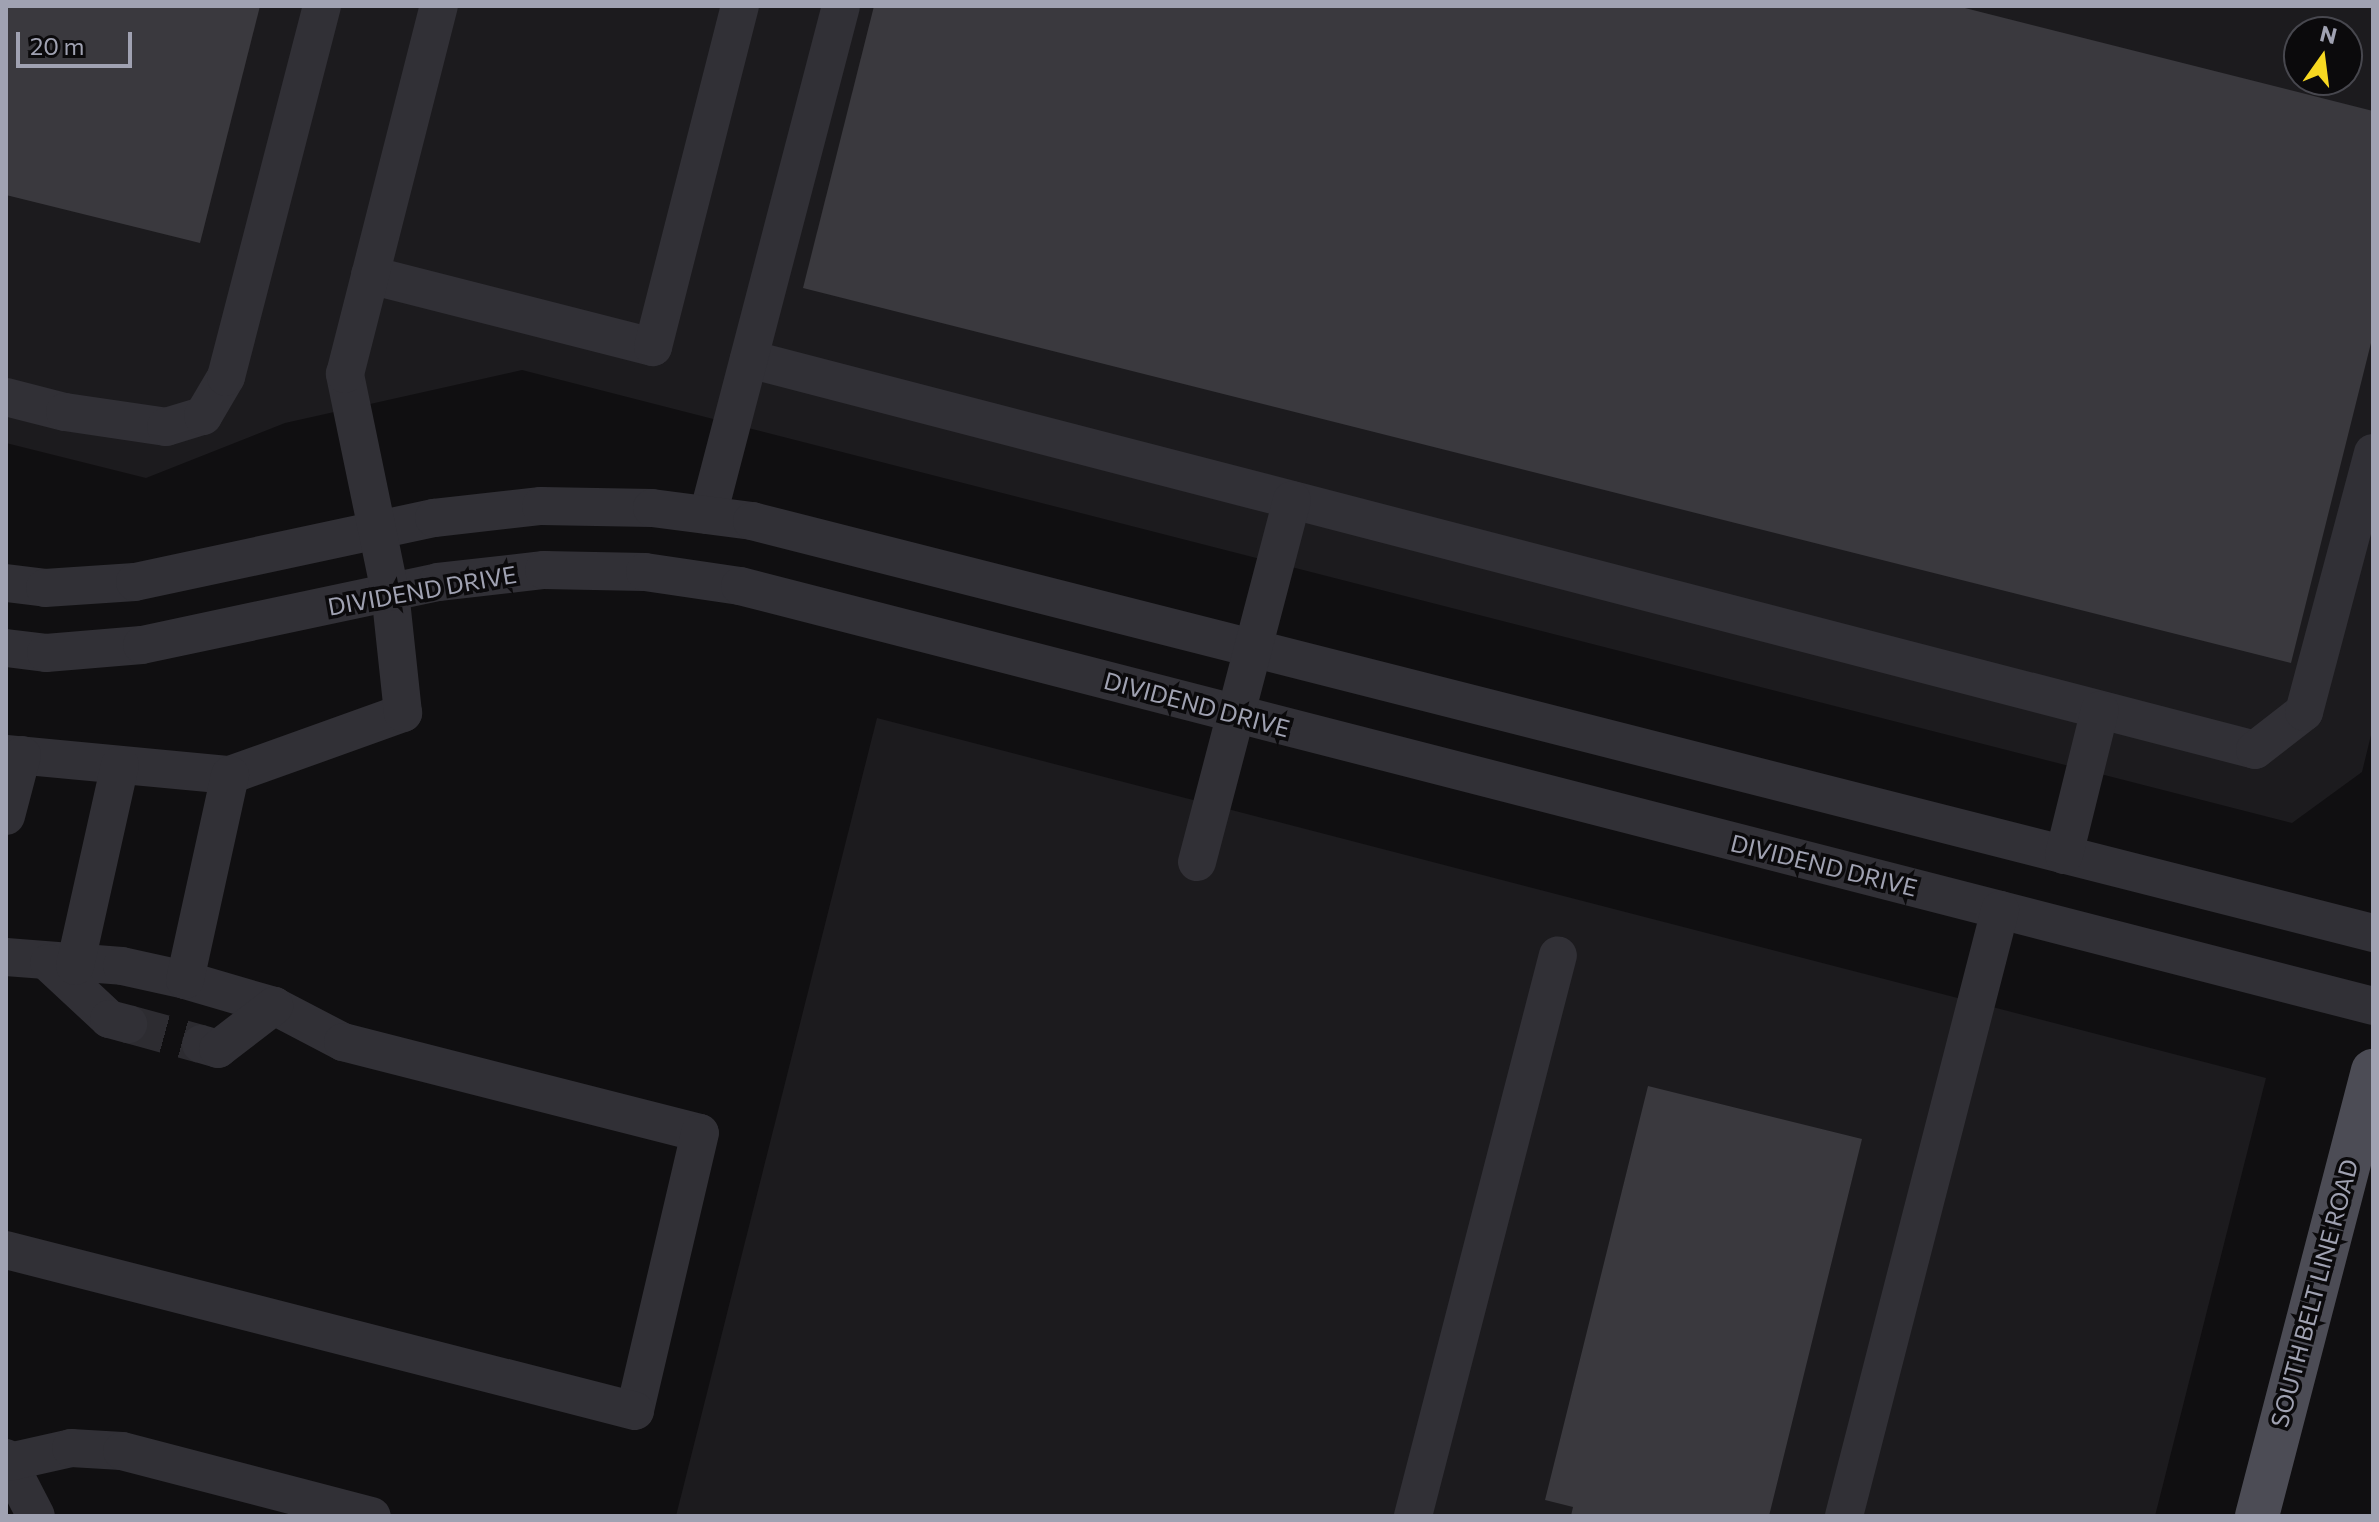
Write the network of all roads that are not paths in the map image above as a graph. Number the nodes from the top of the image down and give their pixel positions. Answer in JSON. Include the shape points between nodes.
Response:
{"nodes":[{"id":1,"x":322,"y":6,"type":"edge"},
{"id":2,"x":439,"y":6,"type":"edge"},
{"id":3,"x":740,"y":6,"type":"edge"},
{"id":4,"x":841,"y":6,"type":"edge"},
{"id":5,"x":370,"y":275,"type":"junction"},
{"id":6,"x":749,"y":359,"type":"junction"},
{"id":7,"x":6,"y":397,"type":"edge"},
{"id":8,"x":2373,"y":453,"type":"edge"},
{"id":9,"x":1292,"y":500,"type":"junction"},
{"id":10,"x":708,"y":515,"type":"junction"},
{"id":11,"x":377,"y":531,"type":"junction"},
{"id":12,"x":6,"y":583,"type":"edge"},
{"id":13,"x":390,"y":592,"type":"junction"},
{"id":14,"x":6,"y":648,"type":"edge"},
{"id":15,"x":1253,"y":650,"type":"junction"},
{"id":16,"x":2100,"y":710,"type":"junction"},
{"id":17,"x":1235,"y":714,"type":"junction"},
{"id":18,"x":14,"y":754,"type":"edge"},
{"id":19,"x":120,"y":765,"type":"junction"},
{"id":20,"x":230,"y":775,"type":"junction"},
{"id":21,"x":6,"y":816,"type":"edge"},
{"id":22,"x":2064,"y":855,"type":"junction"},
{"id":23,"x":1197,"y":862,"type":"dead end"},
{"id":24,"x":2000,"y":910,"type":"junction"},
{"id":25,"x":2373,"y":933,"type":"edge"},
{"id":26,"x":1558,"y":955,"type":"dead end"},
{"id":27,"x":6,"y":957,"type":"edge"},
{"id":28,"x":62,"y":964,"type":"junction"},
{"id":29,"x":185,"y":980,"type":"junction"},
{"id":30,"x":274,"y":1006,"type":"junction"},
{"id":31,"x":2373,"y":1006,"type":"edge"},
{"id":32,"x":128,"y":1024,"type":"tunnel mouth"},
{"id":33,"x":201,"y":1044,"type":"tunnel mouth"},
{"id":34,"x":2373,"y":1071,"type":"edge"},
{"id":35,"x":6,"y":1250,"type":"edge"},
{"id":36,"x":8,"y":1460,"type":"edge"},
{"id":37,"x":36,"y":1516,"type":"edge"},
{"id":38,"x":372,"y":1516,"type":"edge"},
{"id":39,"x":1413,"y":1516,"type":"edge"},
{"id":40,"x":1844,"y":1516,"type":"edge"},
{"id":41,"x":2257,"y":1516,"type":"edge"}],
"edges":[{"from":1,"to":7,"type":"street","via":[[226,377],[203,416],[166,427]]},
{"from":2,"to":5,"type":"street"},
{"from":3,"to":5,"type":"street","via":[[653,347]]},
{"from":4,"to":6,"type":"street"},
{"from":5,"to":11,"type":"street","via":[[345,374]]},
{"from":6,"to":9,"type":"street"},
{"from":6,"to":10,"type":"street"},
{"from":8,"to":16,"type":"street","via":[[2304,712],[2255,750]]},
{"from":9,"to":15,"type":"street"},
{"from":9,"to":16,"type":"street"},
{"from":10,"to":11,"type":"street","via":[[541,506]]},
{"from":10,"to":15,"type":"street","via":[[752,521]]},
{"from":11,"to":12,"type":"street","via":[[135,582],[45,588]]},
{"from":11,"to":13,"type":"street"},
{"from":13,"to":14,"type":"street","name":"DIVIDEND DRIVE","via":[[142,645],[46,653]]},
{"from":13,"to":17,"type":"street","name":"DIVIDEND DRIVE","via":[[544,570],[645,572],[740,586]]},
{"from":13,"to":20,"type":"street","via":[[403,713]]},
{"from":15,"to":17,"type":"street"},
{"from":15,"to":22,"type":"street"},
{"from":16,"to":22,"type":"street"},
{"from":17,"to":23,"type":"street"},
{"from":17,"to":24,"type":"street","name":"DIVIDEND DRIVE"},
{"from":18,"to":19,"type":"street"},
{"from":18,"to":21,"type":"street"},
{"from":19,"to":20,"type":"street"},
{"from":19,"to":28,"type":"street"},
{"from":20,"to":29,"type":"street"},
{"from":22,"to":25,"type":"street"},
{"from":24,"to":31,"type":"street","name":"DIVIDEND DRIVE"},
{"from":24,"to":40,"type":"street"},
{"from":26,"to":39,"type":"street"},
{"from":27,"to":28,"type":"street"},
{"from":28,"to":29,"type":"street","via":[[122,966]]},
{"from":28,"to":32,"type":"street","via":[[109,1019]]},
{"from":29,"to":30,"type":"street"},
{"from":30,"to":33,"type":"street","via":[[218,1049]]},
{"from":30,"to":35,"type":"street","via":[[343,1042],[700,1133],[635,1411]]},
{"from":34,"to":41,"type":"main road","name":"SOUTH BELT LINE ROAD"},
{"from":36,"to":37,"type":"street"},
{"from":36,"to":38,"type":"street","via":[[71,1448],[122,1451]]}]}
